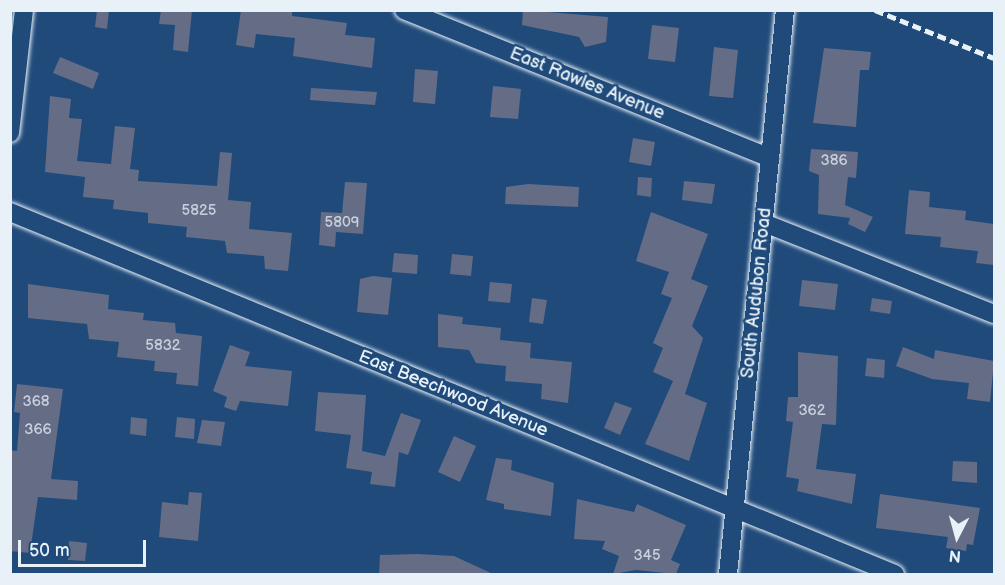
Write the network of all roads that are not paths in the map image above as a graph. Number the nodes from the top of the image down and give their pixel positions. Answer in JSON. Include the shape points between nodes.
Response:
{"nodes":[{"id":1,"x":24,"y":10,"type":"edge"},
{"id":2,"x":404,"y":10,"type":"edge"},
{"id":3,"x":785,"y":10,"type":"edge"},
{"id":4,"x":10,"y":133,"type":"edge"},
{"id":5,"x":770,"y":158,"type":"junction"},
{"id":6,"x":10,"y":212,"type":"edge"},
{"id":7,"x":764,"y":223,"type":"junction"},
{"id":8,"x":994,"y":314,"type":"edge"},
{"id":9,"x":735,"y":510,"type":"junction"},
{"id":10,"x":728,"y":574,"type":"edge"},
{"id":11,"x":895,"y":574,"type":"edge"}],
"edges":[{"from":1,"to":4,"type":"street"},
{"from":2,"to":5,"type":"street","name":"East Rawles Avenue"},
{"from":3,"to":5,"type":"street","name":"South Audubon Road"},
{"from":5,"to":7,"type":"street","name":"South Audubon Road"},
{"from":6,"to":9,"type":"street","name":"East Beechwood Avenue"},
{"from":7,"to":8,"type":"street"},
{"from":7,"to":9,"type":"street","name":"South Audubon Road"},
{"from":9,"to":10,"type":"street","name":"South Audubon Road"},
{"from":9,"to":11,"type":"street","name":"East Beechwood Avenue"}]}
